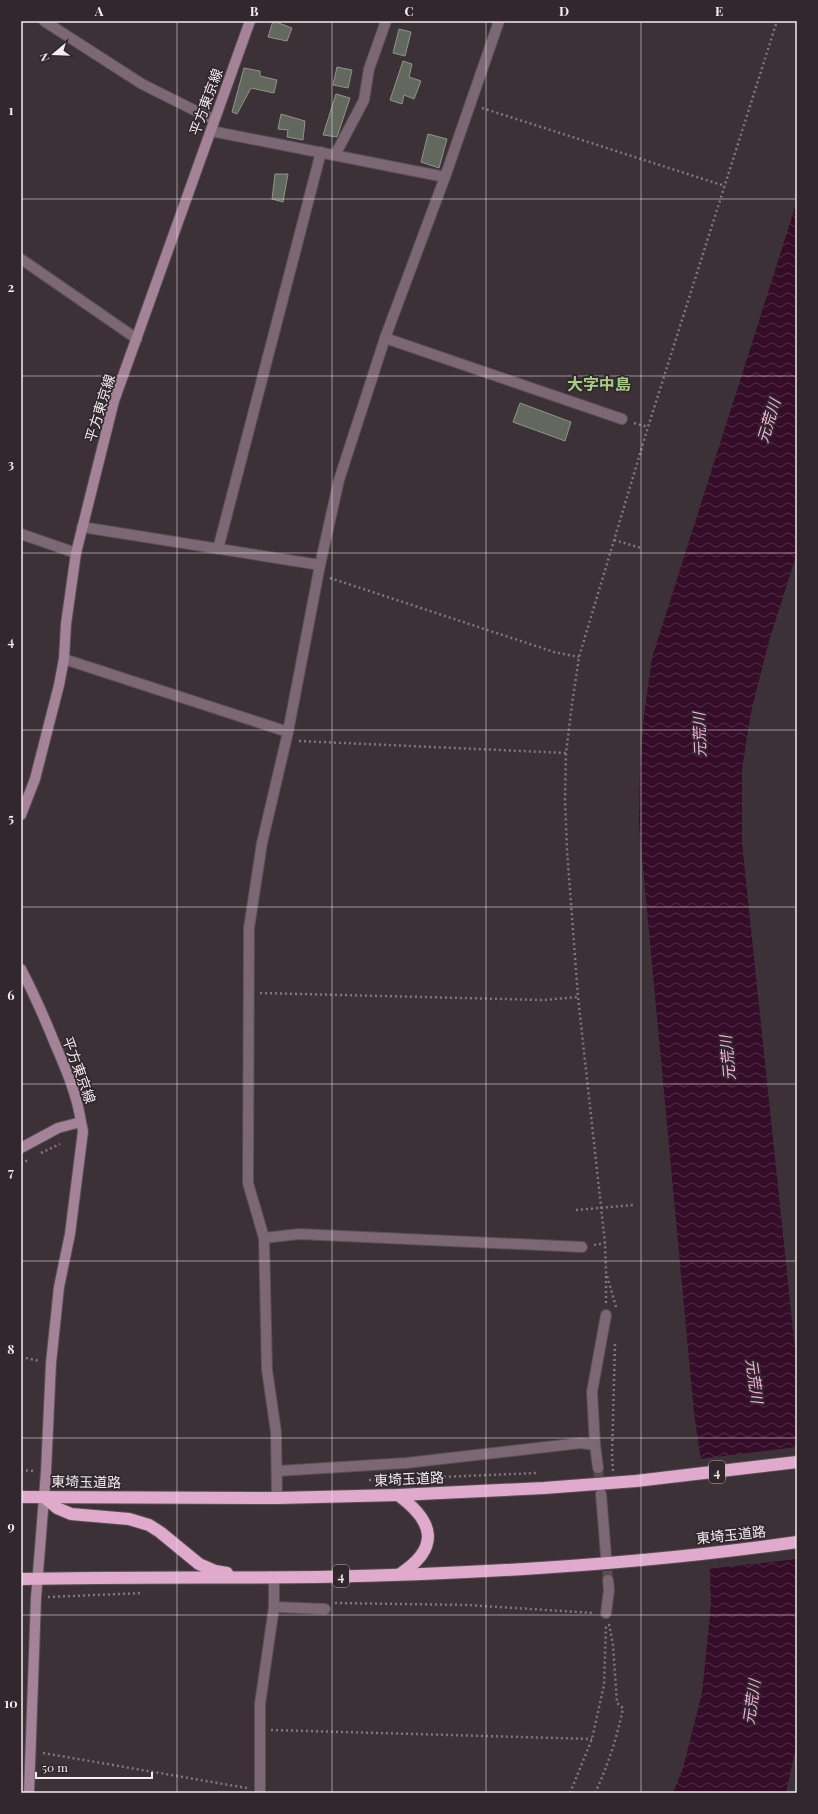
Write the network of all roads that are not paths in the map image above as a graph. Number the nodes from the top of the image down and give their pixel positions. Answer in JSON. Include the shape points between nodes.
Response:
{"nodes":[{"id":1,"x":44,"y":21,"type":"edge"},
{"id":2,"x":250,"y":21,"type":"edge"},
{"id":3,"x":386,"y":21,"type":"edge"},
{"id":4,"x":499,"y":21,"type":"edge"},
{"id":5,"x":214,"y":120,"type":"junction"},
{"id":6,"x":211,"y":131,"type":"junction"},
{"id":7,"x":321,"y":152,"type":"junction"},
{"id":8,"x":334,"y":155,"type":"junction"},
{"id":9,"x":445,"y":177,"type":"junction"},
{"id":10,"x":21,"y":259,"type":"edge"},
{"id":11,"x":385,"y":338,"type":"junction"},
{"id":12,"x":137,"y":339,"type":"junction"},
{"id":13,"x":622,"y":419,"type":"dead end"},
{"id":14,"x":82,"y":527,"type":"junction"},
{"id":15,"x":21,"y":534,"type":"edge"},
{"id":16,"x":218,"y":549,"type":"junction"},
{"id":17,"x":76,"y":552,"type":"junction"},
{"id":18,"x":319,"y":570,"type":"junction"},
{"id":19,"x":64,"y":659,"type":"junction"},
{"id":20,"x":287,"y":736,"type":"junction"},
{"id":21,"x":24,"y":799,"type":"edge"},
{"id":22,"x":21,"y":815,"type":"edge"},
{"id":23,"x":21,"y":969,"type":"edge"},
{"id":24,"x":82,"y":1122,"type":"junction"},
{"id":25,"x":21,"y":1148,"type":"edge"},
{"id":26,"x":264,"y":1238,"type":"junction"},
{"id":27,"x":582,"y":1247,"type":"dead end"},
{"id":28,"x":606,"y":1315,"type":"road end"},
{"id":29,"x":595,"y":1445,"type":"junction"},
{"id":30,"x":797,"y":1462,"type":"edge"},
{"id":31,"x":602,"y":1470,"type":"tunnel mouth"},
{"id":32,"x":277,"y":1471,"type":"junction"},
{"id":33,"x":601,"y":1494,"type":"tunnel mouth"},
{"id":34,"x":398,"y":1495,"type":"junction"},
{"id":35,"x":21,"y":1497,"type":"edge"},
{"id":36,"x":44,"y":1497,"type":"junction"},
{"id":37,"x":277,"y":1498,"type":"junction"},
{"id":38,"x":797,"y":1542,"type":"edge"},
{"id":39,"x":606,"y":1556,"type":"tunnel mouth"},
{"id":40,"x":21,"y":1571,"type":"edge"},
{"id":41,"x":399,"y":1575,"type":"junction"},
{"id":42,"x":250,"y":1577,"type":"junction"},
{"id":43,"x":274,"y":1577,"type":"junction"},
{"id":44,"x":37,"y":1578,"type":"junction"},
{"id":45,"x":21,"y":1579,"type":"edge"},
{"id":46,"x":608,"y":1580,"type":"tunnel mouth"},
{"id":47,"x":274,"y":1607,"type":"junction"},
{"id":48,"x":325,"y":1608,"type":"road end"},
{"id":49,"x":606,"y":1614,"type":"road end"},
{"id":50,"x":260,"y":1792,"type":"edge"},
{"id":51,"x":29,"y":1793,"type":"edge"}],
"edges":[{"from":1,"to":5,"type":"street","via":[[142,84]]},
{"from":2,"to":5,"type":"main road","name":"平方東京線"},
{"from":3,"to":8,"type":"street","via":[[369,69],[364,100]]},
{"from":4,"to":9,"type":"street"},
{"from":5,"to":6,"type":"main road","name":"平方東京線"},
{"from":6,"to":7,"type":"street"},
{"from":6,"to":12,"type":"main road","name":"平方東京線"},
{"from":7,"to":8,"type":"street"},
{"from":7,"to":16,"type":"street"},
{"from":8,"to":9,"type":"street"},
{"from":9,"to":11,"type":"street"},
{"from":10,"to":12,"type":"street"},
{"from":11,"to":13,"type":"street"},
{"from":11,"to":18,"type":"street","via":[[338,480]]},
{"from":12,"to":14,"type":"main road","name":"平方東京線","via":[[114,401]]},
{"from":14,"to":16,"type":"street"},
{"from":14,"to":17,"type":"main road","name":"平方東京線"},
{"from":15,"to":17,"type":"street"},
{"from":16,"to":18,"type":"street"},
{"from":17,"to":19,"type":"main road","name":"平方東京線","via":[[66,617]]},
{"from":18,"to":20,"type":"street"},
{"from":19,"to":20,"type":"street"},
{"from":19,"to":21,"type":"main road","name":"平方東京線","via":[[42,754]]},
{"from":20,"to":26,"type":"street","via":[[260,851],[249,928],[248,1183]]},
{"from":21,"to":22,"type":"main road","name":"平方東京線"},
{"from":23,"to":24,"type":"main road","name":"平方東京線","via":[[66,1069],[79,1104]]},
{"from":24,"to":25,"type":"main road","name":"平方東京線","via":[[58,1128]]},
{"from":24,"to":36,"type":"main road","via":[[76,1190],[59,1287],[51,1363]]},
{"from":26,"to":27,"type":"street","via":[[300,1234]]},
{"from":26,"to":32,"type":"street","via":[[267,1370],[276,1432]]},
{"from":28,"to":29,"type":"street","via":[[592,1392]]},
{"from":29,"to":31,"type":"street"},
{"from":29,"to":32,"type":"street","via":[[581,1443],[406,1463]]},
{"from":30,"to":34,"type":"highway","name":"東埼玉道路","number":"4","via":[[636,1481]]},
{"from":32,"to":37,"type":"street"},
{"from":33,"to":39,"type":"street"},
{"from":34,"to":37,"type":"highway","name":"東埼玉道路","number":"4"},
{"from":34,"to":41,"type":"highway","via":[[414,1507],[421,1517],[426,1525],[428,1543],[414,1565]]},
{"from":35,"to":36,"type":"highway","name":"東埼玉道路","number":"4"},
{"from":36,"to":37,"type":"highway","name":"東埼玉道路","number":"4"},
{"from":36,"to":42,"type":"highway","number":"4","via":[[57,1508],[71,1514],[129,1519],[148,1525],[199,1564]]},
{"from":36,"to":44,"type":"main road"},
{"from":38,"to":41,"type":"highway","name":"東埼玉道路","number":"4","via":[[645,1560]]},
{"from":40,"to":44,"type":"highway","number":"4"},
{"from":41,"to":43,"type":"highway","name":"東埼玉道路","number":"4"},
{"from":42,"to":43,"type":"highway","name":"東埼玉道路","number":"4"},
{"from":42,"to":44,"type":"highway","name":"東埼玉道路","number":"4"},
{"from":43,"to":47,"type":"street"},
{"from":44,"to":45,"type":"highway","name":"東埼玉道路","number":"4"},
{"from":44,"to":51,"type":"main road"},
{"from":46,"to":49,"type":"street"},
{"from":47,"to":48,"type":"street"},
{"from":47,"to":50,"type":"street","via":[[260,1704]]}]}
